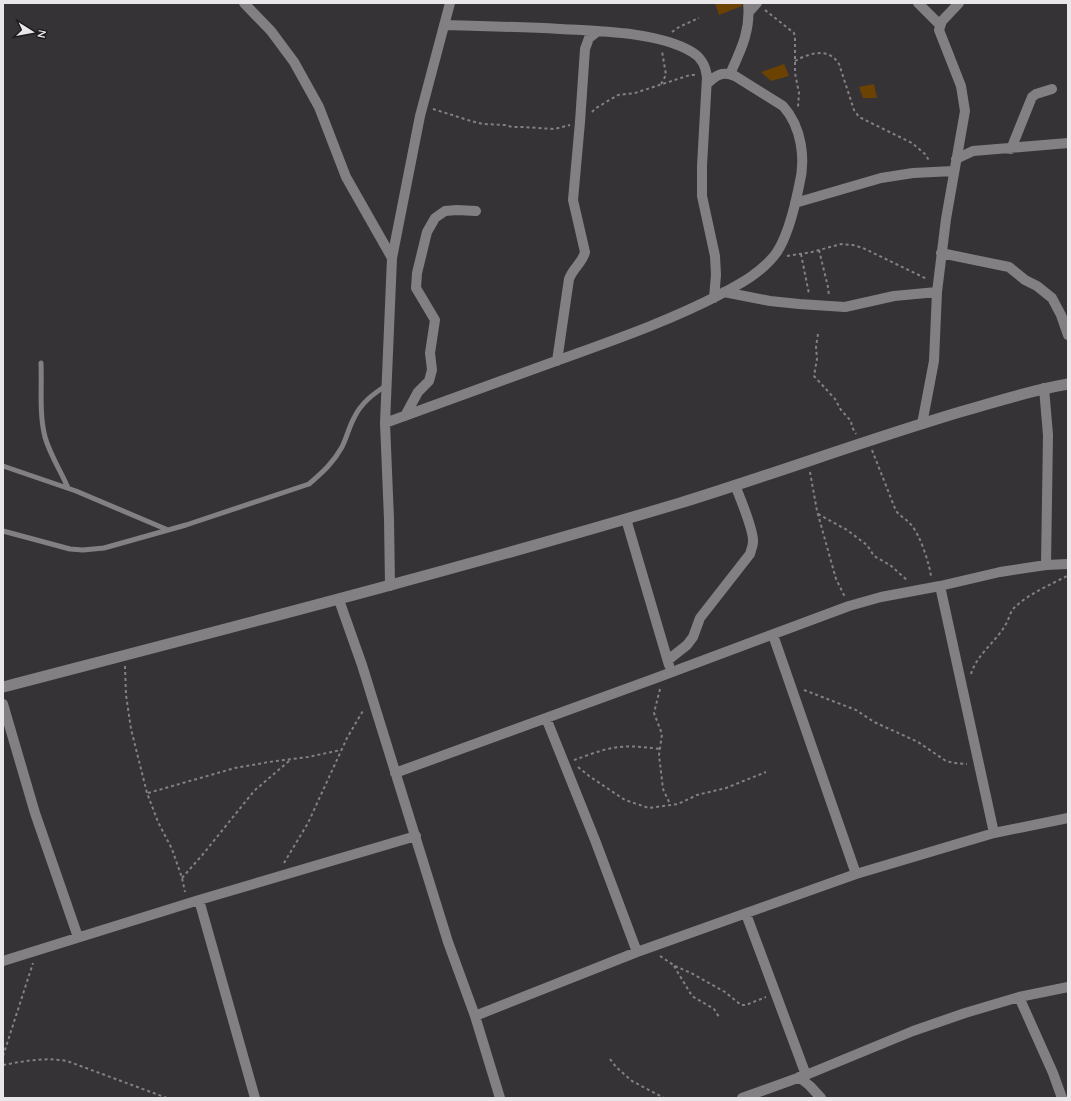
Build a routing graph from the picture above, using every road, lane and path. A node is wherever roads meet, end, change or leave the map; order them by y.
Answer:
1 (244, 3) edge
2 (450, 3) edge
3 (918, 3) edge
4 (959, 3) edge
5 (760, 5) edge
6 (748, 8) edge
7 (700, 18) dead end
8 (444, 25) junction
9 (940, 25) junction
10 (598, 31) junction
11 (665, 41) junction
12 (795, 61) junction
13 (730, 74) junction
14 (707, 80) junction
15 (660, 85) junction
16 (1052, 88) dead end
17 (423, 106) junction
18 (798, 109) dead end
19 (580, 122) junction
20 (1068, 143) edge
21 (1011, 149) junction
22 (956, 159) junction
23 (954, 171) junction
24 (936, 172) junction
25 (795, 203) junction
26 (476, 211) dead end
27 (819, 250) junction
28 (941, 253) junction
29 (801, 254) junction
30 (392, 258) junction
31 (771, 258) junction
32 (937, 288) junction
33 (724, 292) junction
34 (714, 298) junction
35 (810, 305) junction
36 (830, 306) junction
37 (818, 334) dead end
38 (1068, 335) edge
39 (557, 361) junction
40 (41, 363) dead end
41 (1068, 384) edge
42 (387, 385) junction
43 (1044, 388) junction
44 (405, 416) junction
45 (385, 423) junction
46 (922, 424) junction
47 (865, 442) junction
48 (808, 461) junction
49 (3, 466) edge
50 (735, 485) junction
51 (68, 488) junction
52 (818, 514) junction
53 (626, 519) junction
54 (168, 530) junction
55 (3, 531) edge
56 (1068, 564) edge
57 (1046, 565) junction
58 (1068, 575) edge
59 (390, 586) junction
60 (936, 587) junction
61 (920, 590) junction
62 (339, 600) junction
63 (849, 606) junction
64 (773, 635) junction
65 (125, 655) junction
66 (668, 660) junction
67 (667, 674) junction
68 (970, 676) dead end
69 (790, 684) junction
70 (3, 687) edge
71 (371, 696) junction
72 (3, 704) edge
73 (546, 718) junction
74 (660, 749) junction
75 (341, 750) junction
76 (290, 760) junction
77 (979, 763) junction
78 (766, 772) dead end
79 (394, 773) junction
80 (147, 793) junction
81 (670, 805) junction
82 (1068, 818) edge
83 (994, 833) junction
84 (416, 836) junction
85 (856, 874) junction
86 (276, 876) junction
87 (182, 878) junction
88 (199, 900) junction
89 (188, 903) junction
90 (746, 914) junction
91 (78, 937) junction
92 (650, 947) junction
93 (37, 950) junction
94 (637, 952) junction
95 (3, 961) edge
96 (674, 965) junction
97 (1068, 987) edge
98 (776, 993) junction
99 (1019, 997) junction
100 (475, 1016) junction
101 (719, 1017) dead end
102 (3, 1056) edge
103 (610, 1059) dead end
104 (3, 1065) edge
105 (802, 1076) junction
106 (167, 1098) edge
107 (255, 1098) edge
108 (500, 1098) edge
109 (664, 1098) edge
110 (742, 1098) edge
111 (821, 1098) edge
112 (1062, 1098) edge

1 - 30 street
2 - 8 street
3 - 9 street
4 - 9 street
5 - 6 street
5 - 12 path
6 - 13 street
7 - 11 path
8 - 10 street
8 - 17 street
9 - 22 street
10 - 11 street
10 - 19 street
11 - 14 street
11 - 15 path
12 - 18 path
12 - 24 path
13 - 14 street
13 - 25 street
14 - 15 path
14 - 34 street
15 - 19 path
16 - 21 street
17 - 19 path
17 - 30 street
19 - 39 street
20 - 21 street
21 - 22 street
22 - 23 street
23 - 24 street
23 - 28 street
24 - 25 street
25 - 31 street
26 - 44 street
27 - 29 path
27 - 32 path
27 - 36 path
28 - 32 street
28 - 38 street
29 - 31 path
29 - 35 path
30 - 42 street
31 - 33 street
32 - 36 street
32 - 46 street
33 - 34 street
33 - 35 street
34 - 39 street
35 - 36 street
37 - 47 path
39 - 44 street
40 - 51 lane
41 - 43 street
42 - 45 street
42 - 54 lane
43 - 46 street
43 - 57 street
44 - 45 street
45 - 59 street
46 - 47 street
47 - 48 street
47 - 60 path
48 - 50 street
48 - 52 path
49 - 51 lane
50 - 53 street
50 - 66 street
51 - 54 lane
52 - 61 path
52 - 63 path
53 - 59 street
53 - 66 street
54 - 55 lane
56 - 57 street
57 - 60 street
58 - 68 path
59 - 62 street
60 - 61 street
60 - 77 street
61 - 63 street
62 - 65 street
62 - 71 street
63 - 64 street
64 - 67 street
64 - 69 street
65 - 70 street
65 - 80 path
66 - 67 street
67 - 73 street
67 - 74 path
69 - 77 path
69 - 85 street
71 - 75 path
71 - 79 street
72 - 91 street
73 - 79 street
73 - 94 street
74 - 81 path
74 - 81 path
75 - 76 path
75 - 86 path
76 - 80 path
76 - 87 path
77 - 83 street
78 - 81 path
79 - 84 street
80 - 87 path
82 - 83 street
83 - 85 street
84 - 86 street
84 - 100 street
85 - 90 street
86 - 88 street
87 - 89 path
88 - 89 street
88 - 107 street
89 - 91 street
90 - 92 street
90 - 98 street
91 - 93 street
92 - 94 street
92 - 96 path
93 - 95 street
93 - 102 path
94 - 100 street
96 - 98 path
96 - 101 path
97 - 99 street
98 - 105 street
99 - 105 street
99 - 112 street
100 - 108 street
103 - 109 path
104 - 106 path
105 - 110 street
105 - 111 street

